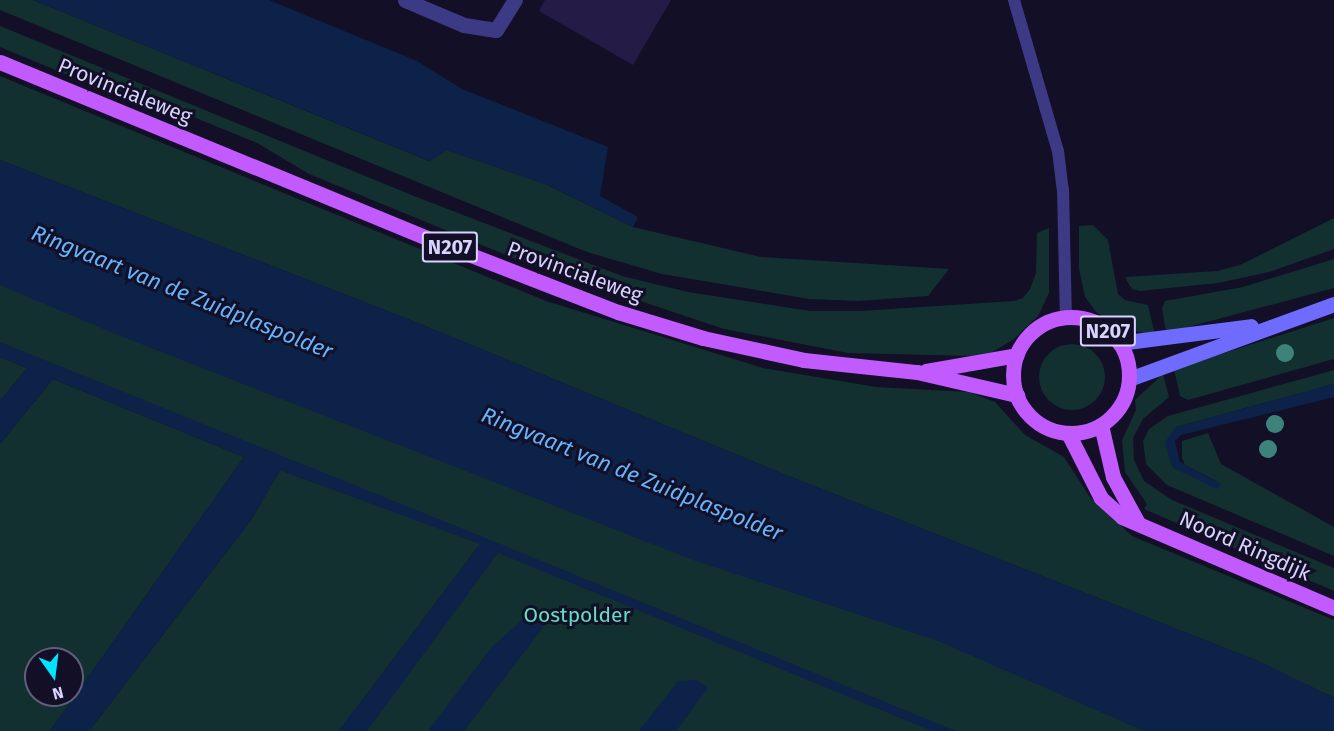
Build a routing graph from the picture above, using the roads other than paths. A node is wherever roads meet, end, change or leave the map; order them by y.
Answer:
1 (405, 0) edge
2 (515, 0) edge
3 (1014, 0) edge
4 (0, 62) edge
5 (1334, 304) edge
6 (1066, 318) junction
7 (1278, 322) junction
8 (1119, 343) junction
9 (1017, 356) junction
10 (918, 372) junction
11 (1129, 379) junction
12 (1017, 395) junction
13 (1101, 425) junction
14 (1068, 433) junction
15 (1138, 523) junction
16 (1334, 608) edge

1 - 2 street
3 - 6 lane
4 - 10 main road, Provincialeweg / N207
5 - 7 main road
6 - 8 main road, N207
6 - 9 main road, N207
7 - 8 main road
7 - 11 main road
8 - 11 main road, N207
9 - 10 main road, Provincialeweg / N207
9 - 12 main road
10 - 12 main road, Provincialeweg / N207
11 - 13 main road, N207
12 - 14 main road
13 - 14 main road
13 - 15 main road
14 - 15 main road, Noord Ringdijk
15 - 16 main road, Noord Ringdijk

